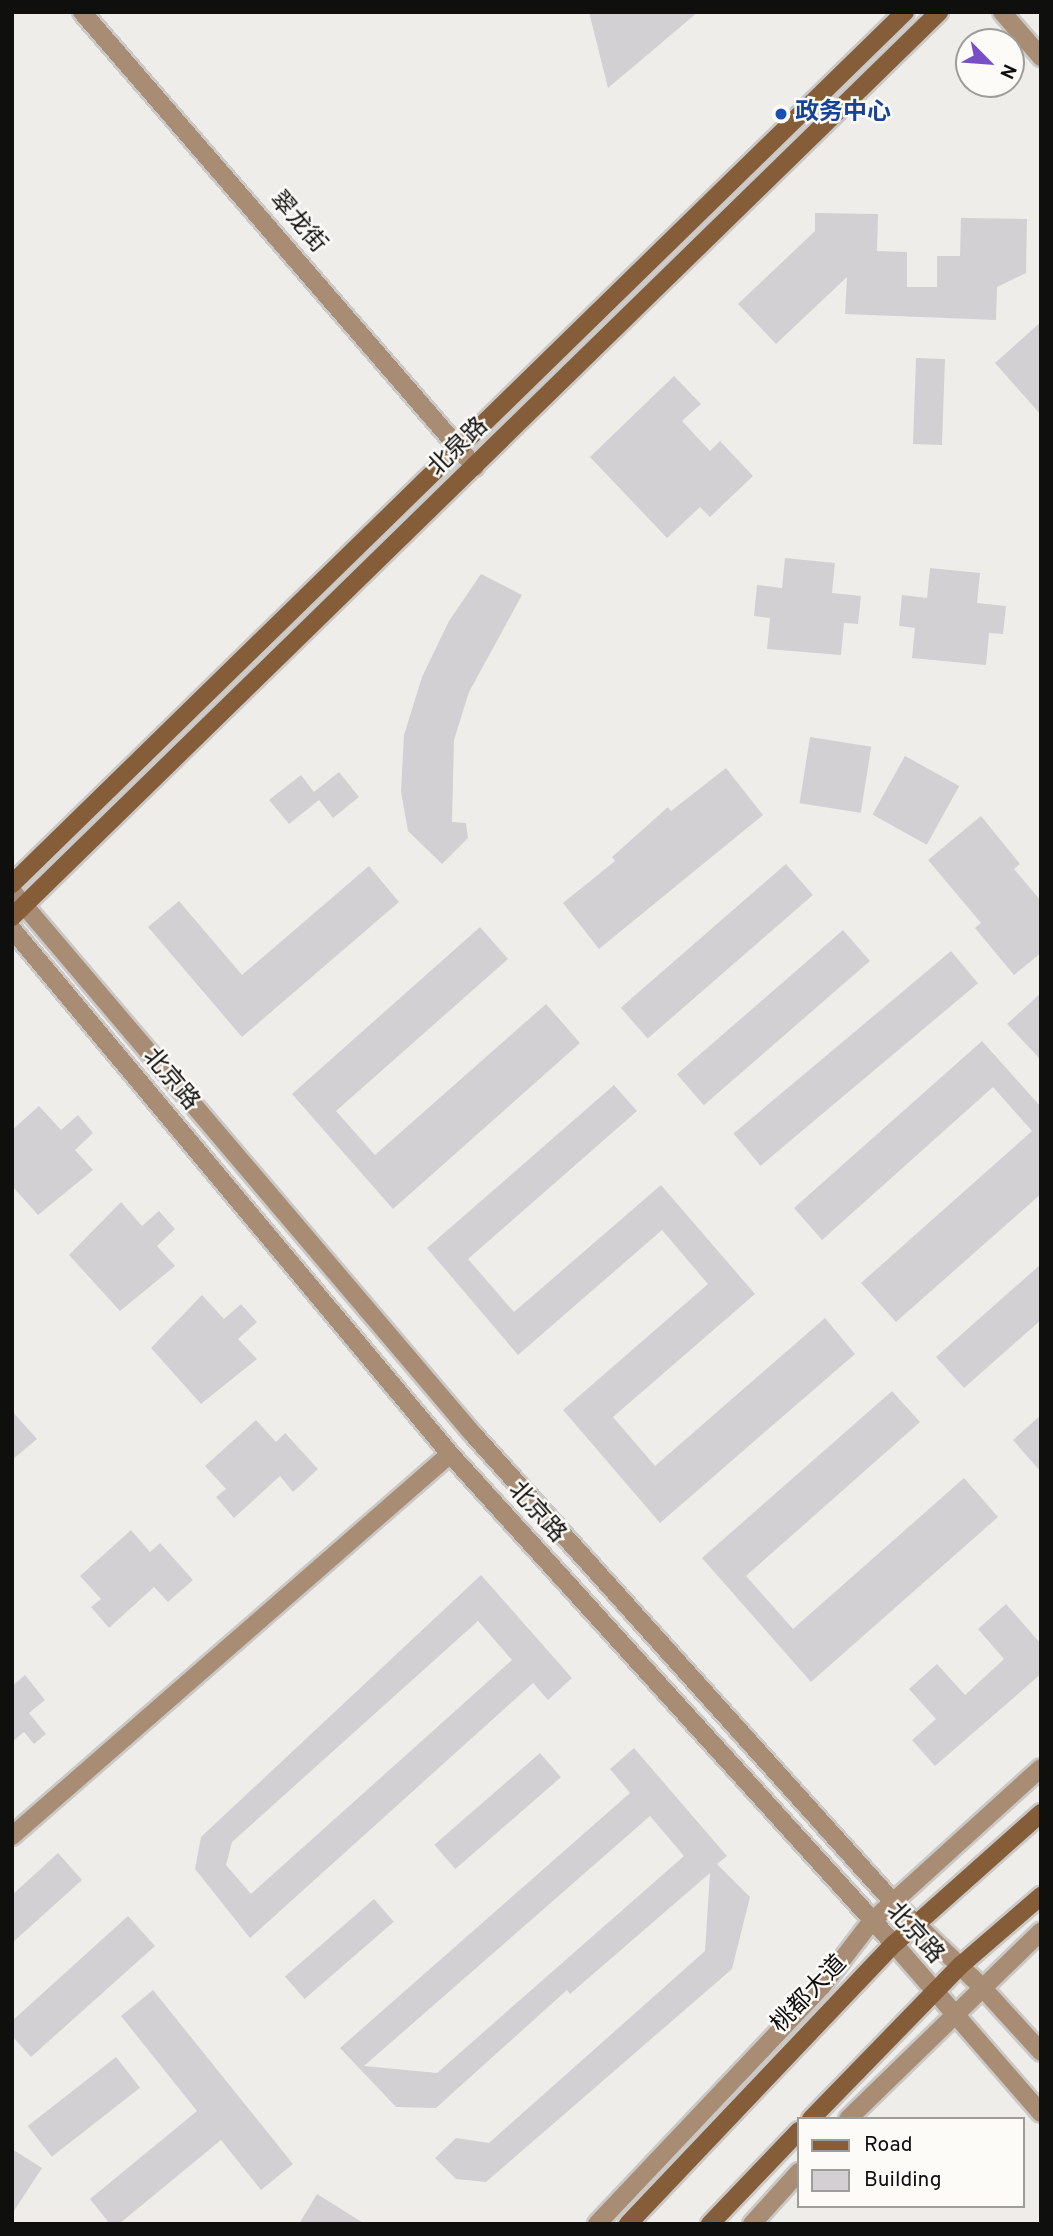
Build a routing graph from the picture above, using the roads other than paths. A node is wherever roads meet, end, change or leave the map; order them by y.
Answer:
1 (82, 12) edge
2 (905, 12) edge
3 (939, 12) edge
4 (1002, 12) edge
5 (1041, 57) edge
6 (461, 450) junction
7 (475, 467) junction
8 (12, 884) edge
9 (12, 891) edge
10 (18, 911) edge
11 (12, 929) edge
12 (450, 1454) junction
13 (1041, 1768) edge
14 (1041, 1813) edge
15 (12, 1836) edge
16 (1041, 1896) edge
17 (893, 1902) junction
18 (871, 1922) junction
19 (918, 1922) junction
20 (1041, 1931) edge
21 (894, 1944) junction
22 (961, 1965) junction
23 (981, 1986) junction
24 (933, 1992) junction
25 (952, 2014) junction
26 (1041, 2052) edge
27 (1041, 2113) edge
28 (813, 2117) edge
29 (850, 2117) edge
30 (797, 2133) edge
31 (797, 2174) edge
32 (597, 2224) edge
33 (628, 2224) edge
34 (710, 2224) edge
35 (752, 2224) edge

1 - 6 street, 翠龙街
2 - 6 main road, 北泉路
3 - 7 main road, 北泉路
4 - 5 street
6 - 7 street, 翠龙街
6 - 8 main road, 北泉路
7 - 10 main road, 北泉路
9 - 10 street, 北京路
10 - 17 street, 北京路
11 - 12 street, 北京路
12 - 15 street
12 - 18 street, 北京路
13 - 17 street
14 - 19 main road, 桃都大道
16 - 22 main road
17 - 18 street
17 - 19 street, 北京路
18 - 21 street, 北京路
18 - 32 street
19 - 21 main road, 桃都大道
19 - 22 street, 北京路
20 - 23 street
21 - 24 street, 北京路
21 - 33 main road, 桃都大道
22 - 23 street, 北京路
22 - 24 main road
23 - 25 street
23 - 26 street, 北京路
24 - 25 street, 北京路
24 - 28 main road
25 - 27 street, 北京路
25 - 29 street
30 - 34 main road
31 - 35 street

